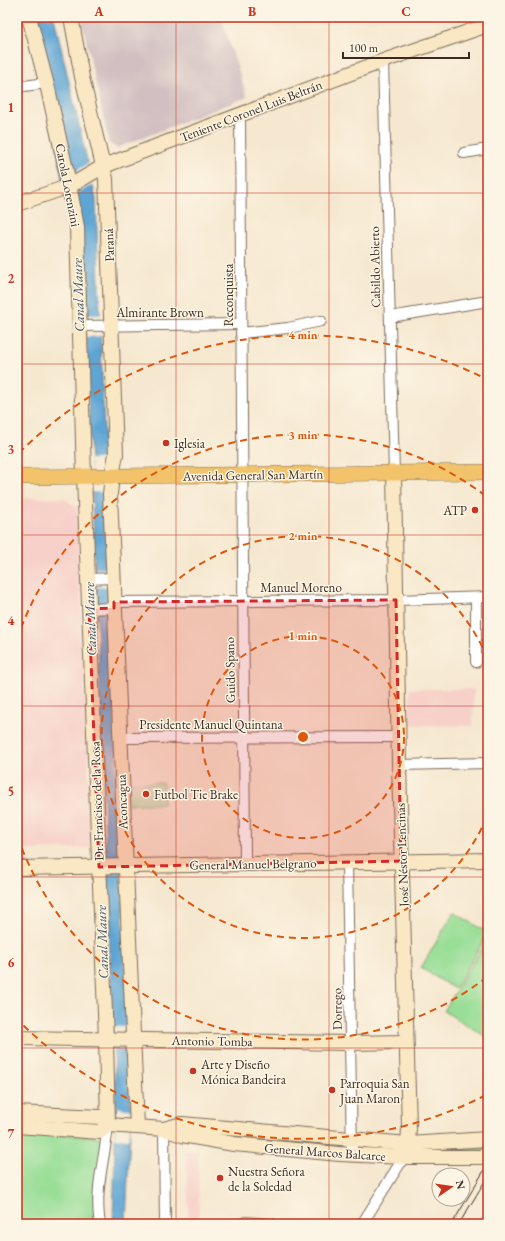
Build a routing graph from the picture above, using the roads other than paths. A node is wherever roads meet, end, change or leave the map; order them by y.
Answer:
1 (29, 17) edge
2 (71, 17) edge
3 (488, 25) edge
4 (383, 61) junction
5 (46, 83) junction
6 (17, 87) edge
7 (240, 115) junction
8 (488, 149) edge
9 (464, 153) dead end
10 (104, 166) junction
11 (72, 184) junction
12 (17, 204) edge
13 (488, 301) edge
14 (390, 317) junction
15 (321, 321) dead end
16 (106, 325) junction
17 (82, 326) junction
18 (241, 329) junction
19 (488, 472) edge
20 (394, 473) junction
21 (242, 475) junction
22 (17, 477) edge
23 (98, 477) junction
24 (111, 578) junction
25 (92, 579) junction
26 (476, 598) junction
27 (488, 598) edge
28 (243, 600) junction
29 (396, 600) junction
30 (113, 606) junction
31 (93, 609) junction
32 (476, 662) dead end
33 (398, 736) junction
34 (244, 737) junction
35 (119, 738) junction
36 (488, 763) edge
37 (399, 765) junction
38 (488, 860) edge
39 (401, 861) junction
40 (347, 862) junction
41 (246, 865) junction
42 (113, 867) junction
43 (17, 868) edge
44 (17, 1038) edge
45 (109, 1039) junction
46 (130, 1039) junction
47 (406, 1042) junction
48 (350, 1043) junction
49 (17, 1113) edge
50 (17, 1126) edge
51 (112, 1126) junction
52 (134, 1127) junction
53 (164, 1129) junction
54 (352, 1139) junction
55 (488, 1139) edge
56 (406, 1151) junction
57 (352, 1155) junction
58 (488, 1157) edge
59 (246, 1222) dead end
60 (100, 1224) edge
61 (165, 1224) edge
62 (272, 1224) edge
63 (362, 1224) edge

1 - 5 street, Carola Lorenzini
2 - 10 street, Paraná
3 - 4 street, Teniente Coronel Luis Beltrán
4 - 7 street, Teniente Coronel Luis Beltrán
4 - 14 street, Cabildo Abierto
5 - 6 street
5 - 11 street, Carola Lorenzini
7 - 10 street, Teniente Coronel Luis Beltrán
7 - 18 street, Reconquista
8 - 9 street
10 - 11 street, Teniente Coronel Luis Beltrán
10 - 16 street, Paraná
11 - 12 street, Teniente Coronel Luis Beltrán
11 - 17 street, Carola Lorenzini
13 - 14 street
14 - 20 street, Cabildo Abierto
15 - 18 street, Almirante Brown
16 - 17 street, Almirante Brown
16 - 18 street, Almirante Brown
16 - 23 street, Paraná
17 - 23 street, Carola Lorenzini
18 - 21 street, Reconquista
19 - 20 main road, Avenida General San Martín
20 - 21 main road, Avenida General San Martín
20 - 29 street, José Néstor Lencinas
21 - 23 main road, Avenida General San Martín
21 - 28 street, Guido Spano
22 - 23 main road, Avenida General San Martín
23 - 24 street, Aconcagua
23 - 25 street, Dr. Francisco de la Rosa
24 - 25 street
24 - 30 street, Aconcagua
25 - 31 street, Dr. Francisco de la Rosa
26 - 27 street, Manuel Moreno
26 - 29 street, Manuel Moreno
26 - 32 street
28 - 29 street, Manuel Moreno
28 - 30 street, Manuel Moreno
28 - 34 street, Guido Spano
29 - 33 street, José Néstor Lencinas
30 - 31 street, Manuel Moreno
30 - 35 street, Aconcagua
31 - 42 street, Dr. Francisco de la Rosa
33 - 34 street, Presidente Manuel Quintana
33 - 37 street, José Néstor Lencinas
34 - 35 street, Presidente Manuel Quintana
34 - 41 street, Guido Spano
35 - 42 street, Aconcagua
36 - 37 street
37 - 39 street, José Néstor Lencinas
38 - 39 street, General Manuel Belgrano
39 - 40 street, General Manuel Belgrano
39 - 47 street, José Néstor Lencinas
40 - 41 street, General Manuel Belgrano
40 - 48 street, Dorrego
41 - 42 street, General Manuel Belgrano
42 - 43 street, General Manuel Belgrano
42 - 45 street, Dr. Francisco de la Rosa
42 - 46 street, Aconcagua
44 - 45 street, Antonio Tomba
45 - 46 street, Antonio Tomba
45 - 51 street, Dr. Francisco de la Rosa
46 - 48 street, Antonio Tomba
46 - 52 street, Aconcagua
47 - 48 street, Antonio Tomba
47 - 56 street, José Néstor Lencinas
48 - 54 street, Dorrego
49 - 51 street, General Marcos Balcarce
50 - 51 street, General Marcos Balcarce
51 - 52 street, General Marcos Balcarce
51 - 60 street
52 - 53 street, General Marcos Balcarce
53 - 54 street, General Marcos Balcarce
53 - 57 street, General Marcos Balcarce
53 - 61 street
54 - 56 street, General Marcos Balcarce
54 - 57 street, Dorrego
55 - 56 street, General Marcos Balcarce
56 - 57 street, General Marcos Balcarce
56 - 58 street, General Marcos Balcarce
56 - 63 street
59 - 62 street

